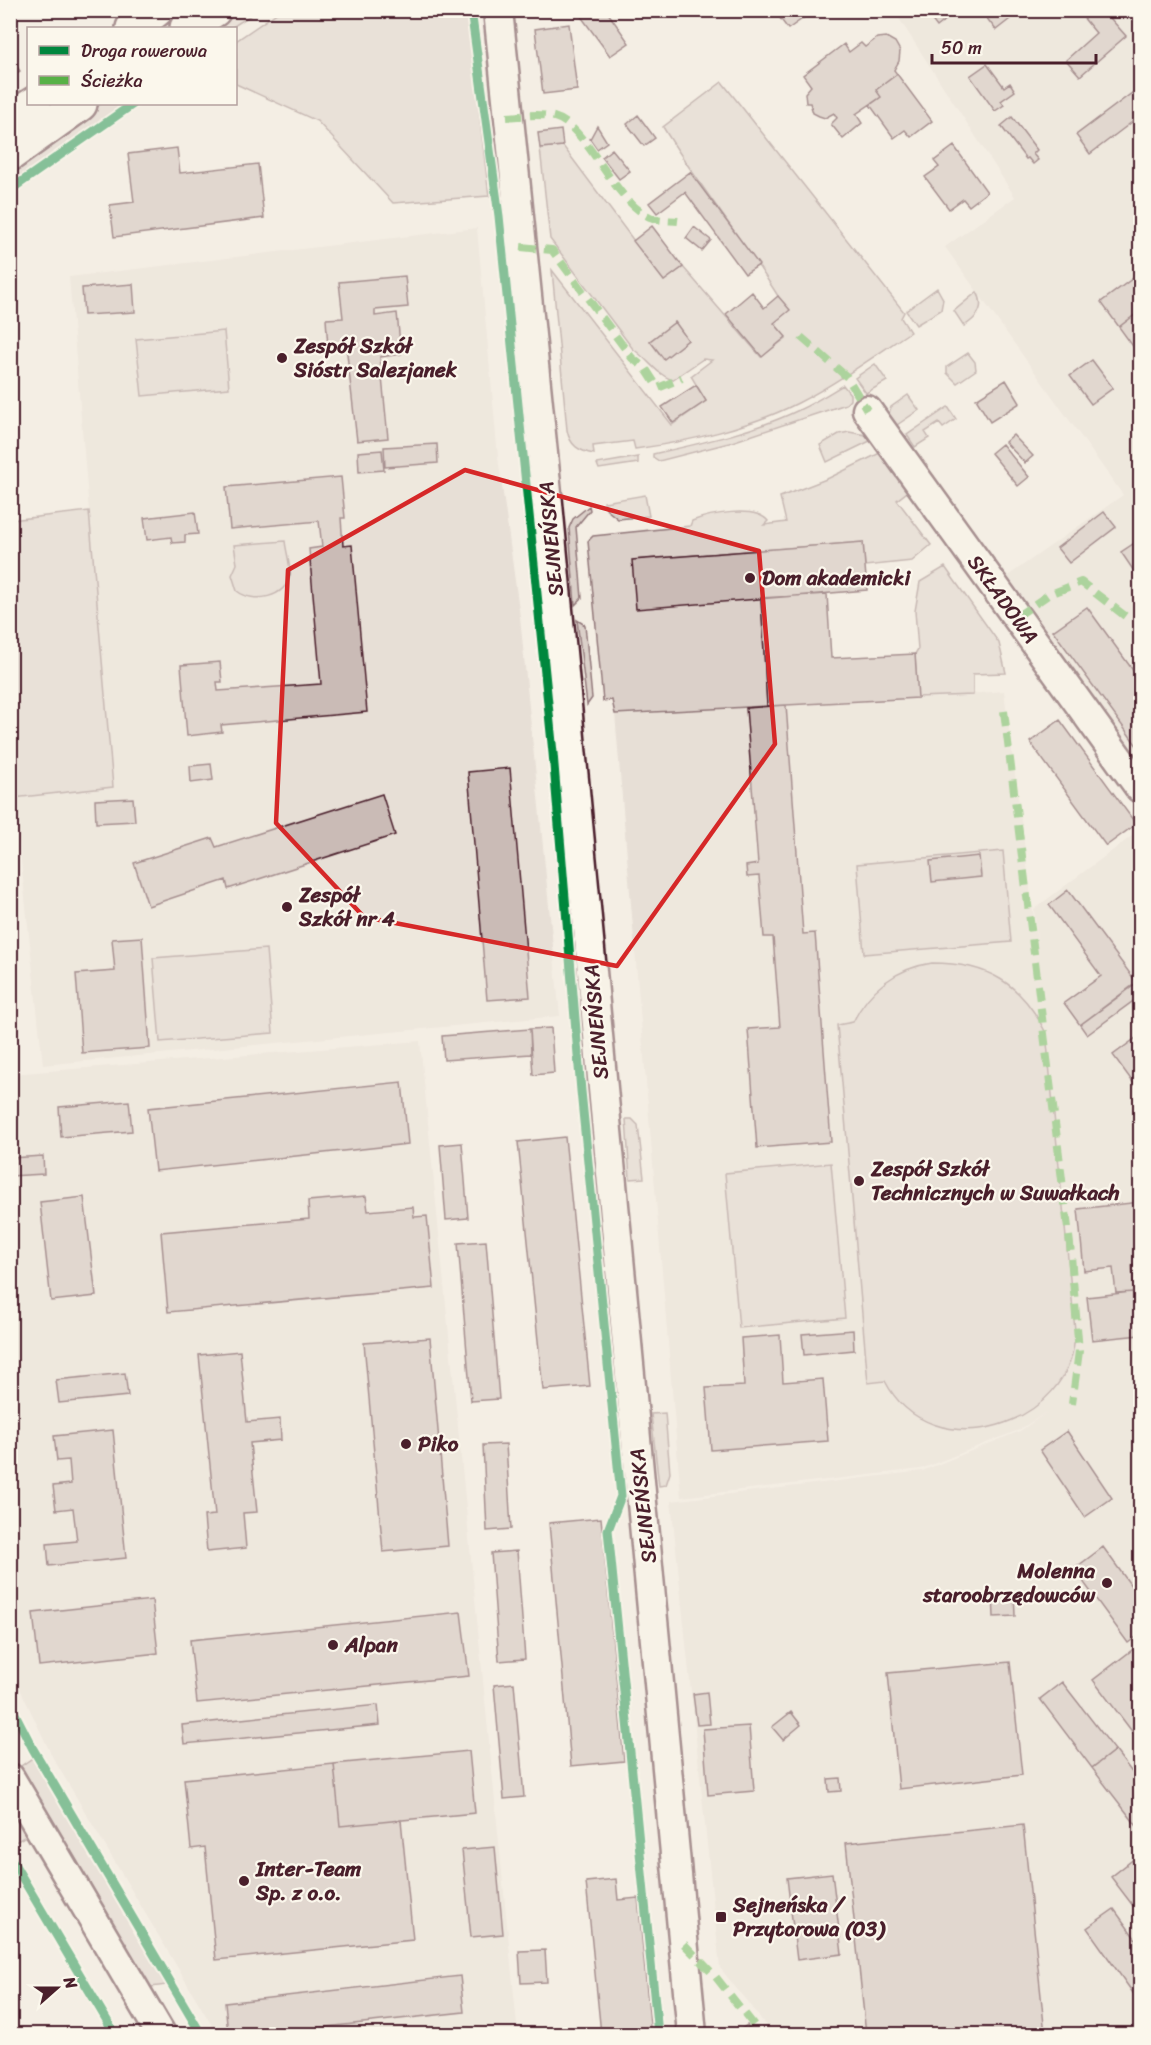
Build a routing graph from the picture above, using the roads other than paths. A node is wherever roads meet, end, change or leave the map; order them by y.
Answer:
1 (156, 10) edge
2 (214, 10) edge
3 (498, 10) edge
4 (134, 27) edge
5 (188, 27) edge
6 (32, 105) edge
7 (79, 105) edge
8 (10, 120) edge
9 (10, 154) edge
10 (867, 410) dead end
11 (1140, 788) edge
12 (10, 1778) edge
13 (161, 2034) edge
14 (692, 2034) edge

1 - 4 main road
2 - 5 main road
3 - 14 street, SEJNEŃSKA
6 - 8 main road
7 - 9 main road
10 - 11 street, SKŁADOWA
12 - 13 street

